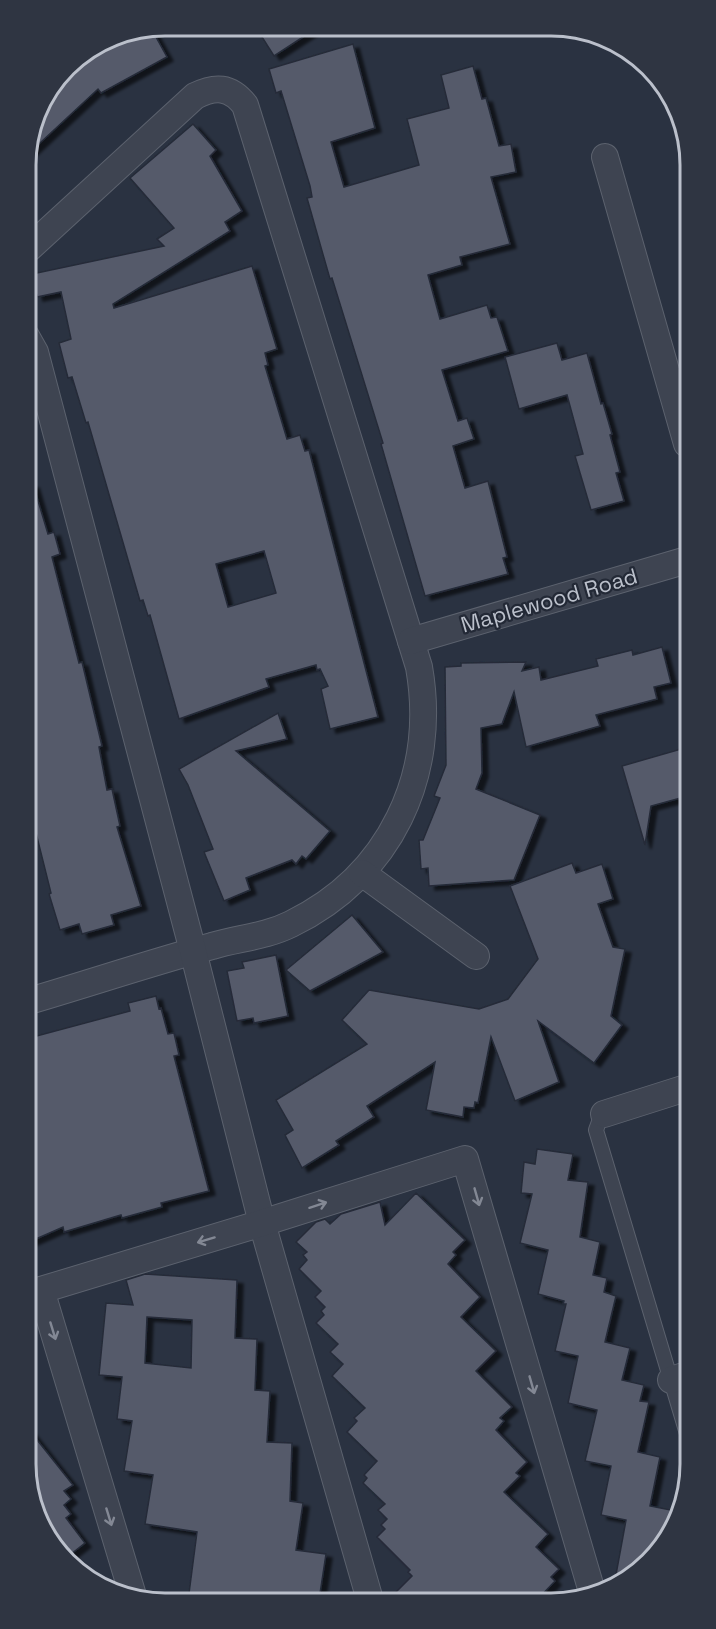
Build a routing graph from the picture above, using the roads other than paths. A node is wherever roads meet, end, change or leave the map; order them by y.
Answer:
1 (605, 157) dead end
2 (36, 242) edge
3 (36, 356) edge
4 (680, 420) edge
5 (680, 562) edge
6 (411, 641) junction
7 (362, 873) junction
8 (193, 951) junction
9 (476, 956) dead end
10 (36, 999) edge
11 (680, 1091) edge
12 (604, 1114) joint
13 (262, 1223) junction
14 (680, 1377) edge
15 (591, 1587) edge
16 (131, 1588) edge
17 (367, 1593) edge

1 - 4 street
2 - 6 street
3 - 8 street
5 - 6 street, Maplewood Road
6 - 7 street
7 - 8 street
7 - 9 street
8 - 10 street
8 - 13 street
11 - 12 street
12 - 14 lane
13 -> 15 street
13 -> 16 street
13 - 17 street

